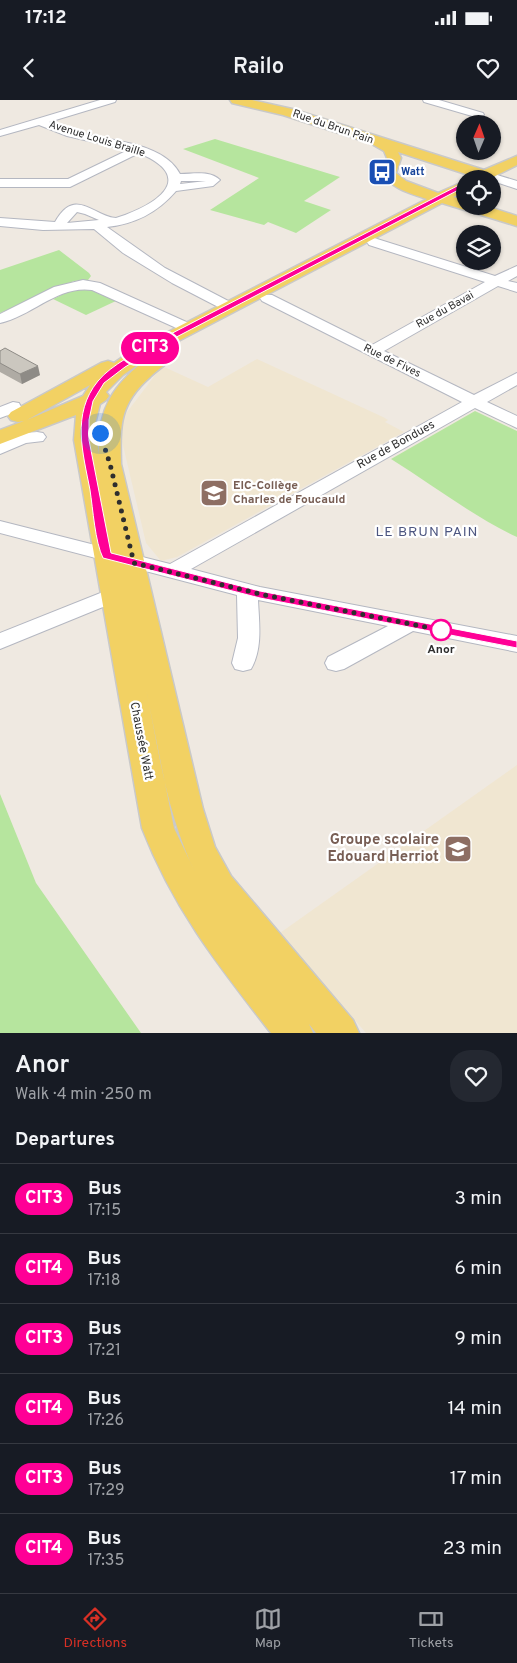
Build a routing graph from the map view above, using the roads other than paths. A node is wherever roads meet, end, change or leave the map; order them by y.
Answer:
1 (236, 100) edge
2 (428, 100) edge
3 (102, 101) edge
4 (479, 115) dead end
5 (39, 122) junction
6 (0, 133) edge
7 (375, 140) junction
8 (137, 150) junction
9 (414, 153) junction
10 (394, 158) junction
11 (517, 160) edge
12 (517, 169) edge
13 (464, 170) edge
14 (501, 170) edge
15 (501, 174) edge
16 (501, 181) edge
17 (0, 183) edge
18 (517, 185) edge
19 (456, 200) edge
20 (501, 214) edge
21 (517, 221) edge
22 (0, 222) edge
23 (113, 222) junction
24 (96, 225) junction
25 (59, 226) junction
26 (374, 242) junction
27 (517, 270) edge
28 (496, 281) junction
29 (517, 288) edge
30 (267, 298) junction
31 (229, 307) junction
32 (0, 319) edge
33 (194, 330) junction
34 (160, 342) junction
35 (372, 351) junction
36 (517, 378) edge
37 (474, 401) junction
38 (85, 406) junction
39 (35, 408) junction
40 (517, 423) edge
41 (0, 426) edge
42 (37, 437) dead end
43 (0, 439) edge
44 (85, 440) junction
45 (0, 449) edge
46 (110, 464) junction
47 (0, 527) edge
48 (120, 559) junction
49 (171, 572) junction
50 (247, 591) junction
51 (114, 595) junction
52 (409, 624) junction
53 (0, 641) edge
54 (517, 644) edge
55 (243, 663) dead end
56 (336, 663) dead end
57 (294, 1033) edge
58 (340, 1033) edge

1 - 7 main road, Rue du Brun Pain
2 - 4 street
3 - 5 street
5 - 6 street
5 - 8 street, Avenue Louis Braille
7 - 9 main road
7 - 10 main road, Rue du Brun Pain
8 - 17 street
8 - 23 street, Avenue Louis Braille
9 - 10 main road
9 - 13 main road
10 - 19 main road
11 - 14 main road
12 - 15 main road
16 - 18 street
19 - 26 main road, Chaussée Watt
19 - 31 main road, Chaussée Watt
20 - 21 main road
22 - 25 street, Avenue Louis Braille
23 - 24 street, Avenue Louis Braille
23 - 25 street
24 - 25 street, Avenue Louis Braille
24 - 31 street
26 - 28 street
26 - 30 main road, Chaussée Watt
27 - 28 street, Rue du Bavai
28 - 29 street
28 - 35 street, Rue du Bavai
30 - 33 main road, Chaussée Watt
30 - 35 street, Rue de Fives
31 - 33 main road, Chaussée Watt
32 - 33 street
33 - 34 main road, Chaussée Watt
33 - 38 main road, Chaussée Watt
33 - 46 main road, Chaussée Watt
34 - 38 main road, Chaussée Watt
34 - 39 main road
35 - 37 street, Rue de Fives
36 - 37 street, Rue de Bondues
37 - 40 street, Rue de Fives
37 - 49 street, Rue de Bondues
38 - 39 main road
38 - 43 main road
38 - 44 main road, Chaussée Watt
38 - 46 main road, Chaussée Watt
39 - 41 main road
42 - 45 street
43 - 44 main road
44 - 48 main road, Chaussée Watt
46 - 48 main road, Chaussée Watt
47 - 48 street
48 - 49 street
48 - 51 main road, Chaussée Watt
48 - 58 main road, Chaussée Watt
49 - 50 street
50 - 52 street
50 - 55 street
51 - 53 street
51 - 57 main road, Chaussée Watt
52 - 54 street
52 - 56 street

